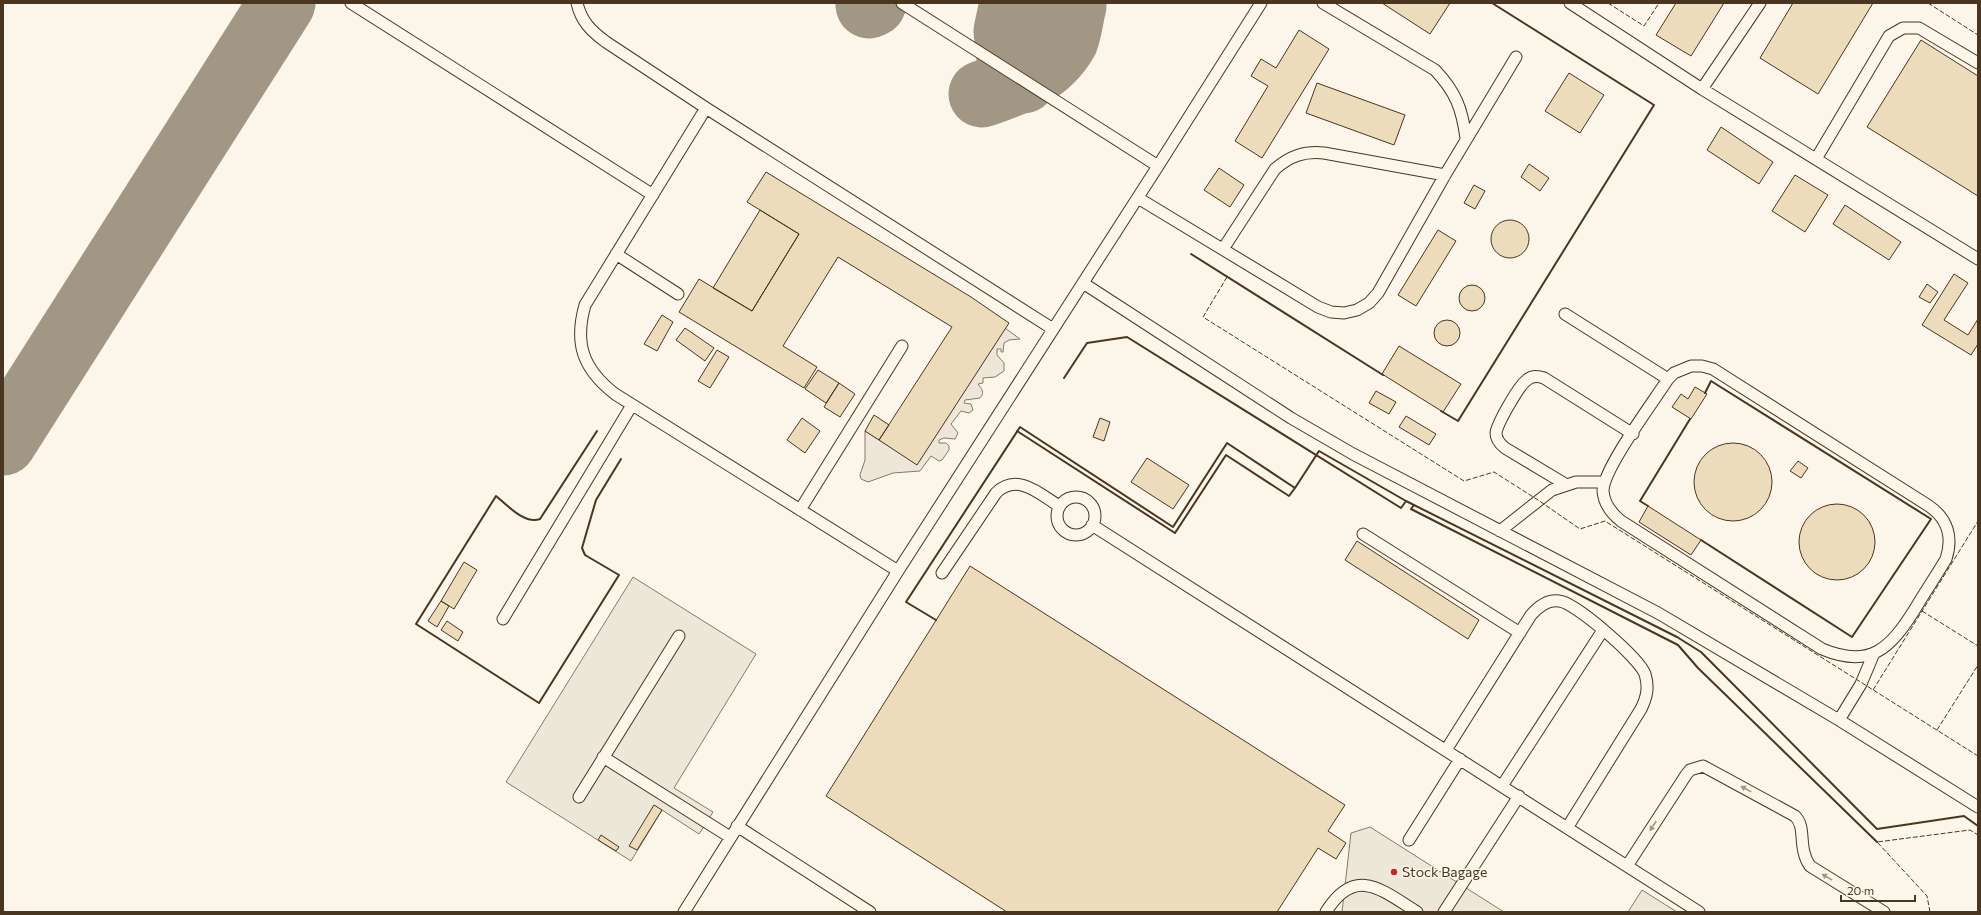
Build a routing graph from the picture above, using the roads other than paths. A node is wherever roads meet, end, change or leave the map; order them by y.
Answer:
1 (351, 3) edge
2 (577, 3) edge
3 (902, 3) edge
4 (1261, 3) edge
5 (1323, 3) edge
6 (1570, 3) edge
7 (1760, 3) edge
8 (1516, 57) dead end
9 (1978, 63) edge
10 (1702, 89) junction
11 (706, 108) junction
12 (1466, 138) junction
13 (1816, 158) junction
14 (1158, 166) junction
15 (1445, 175) junction
16 (653, 195) junction
17 (1138, 198) junction
18 (1223, 249) junction
19 (616, 254) junction
20 (1978, 259) edge
21 (1082, 283) junction
22 (678, 294) dead end
23 (1565, 314) dead end
24 (1053, 328) junction
25 (902, 346) dead end
26 (1668, 379) junction
27 (632, 406) junction
28 (1633, 434) junction
29 (1604, 482) junction
30 (1565, 484) junction
31 (1059, 506) junction
32 (800, 510) junction
33 (1092, 525) junction
34 (1500, 531) junction
35 (1363, 534) dead end
36 (898, 571) junction
37 (942, 572) dead end
38 (503, 619) dead end
39 (1603, 630) junction
40 (1520, 633) junction
41 (679, 636) dead end
42 (1874, 653) junction
43 (1839, 720) junction
44 (1446, 750) junction
45 (603, 758) junction
46 (1460, 759) junction
47 (1502, 786) junction
48 (1519, 796) junction
49 (579, 797) dead end
50 (1978, 807) edge
51 (737, 826) junction
52 (1567, 828) junction
53 (730, 837) junction
54 (1409, 840) dead end
55 (1627, 866) junction
56 (684, 912) edge
57 (870, 912) edge
58 (1326, 912) edge
59 (1417, 912) edge
60 (1444, 912) edge
61 (1699, 912) edge
62 (1884, 912) edge

1 - 16 lane
2 - 11 lane
3 - 14 lane
4 - 14 lane
5 - 12 lane
6 - 10 lane
7 - 10 lane
8 - 12 lane
9 - 13 lane
10 - 13 lane
11 - 16 lane
11 - 24 lane
12 - 15 lane
13 - 20 lane
14 - 17 lane
15 - 18 lane
15 - 18 lane
16 - 19 lane
17 - 18 lane
17 - 21 lane
19 - 22 lane
19 - 27 lane
21 - 24 lane
21 - 34 lane
23 - 26 lane
24 - 36 lane
25 - 32 lane
26 - 28 lane
26 - 42 lane
27 - 32 lane
27 - 38 lane
28 - 29 lane
28 - 30 lane
29 - 30 lane
29 - 42 lane
30 - 34 lane
31 - 33 lane
31 - 33 lane
31 - 37 lane
32 - 36 lane
33 - 44 lane
34 - 43 lane
35 - 40 lane
36 - 51 lane
39 - 40 lane
39 - 47 lane
39 - 52 lane
40 - 44 lane
41 - 45 lane
42 - 43 lane
43 - 50 lane
44 - 46 lane
45 - 49 lane
45 - 53 lane
46 - 47 lane
46 - 54 lane
47 - 48 lane
48 - 52 lane
48 - 60 lane
51 - 53 lane
51 - 57 lane
52 - 55 lane
53 - 56 lane
55 - 61 lane
62 -> 55 lane
58 - 59 lane

